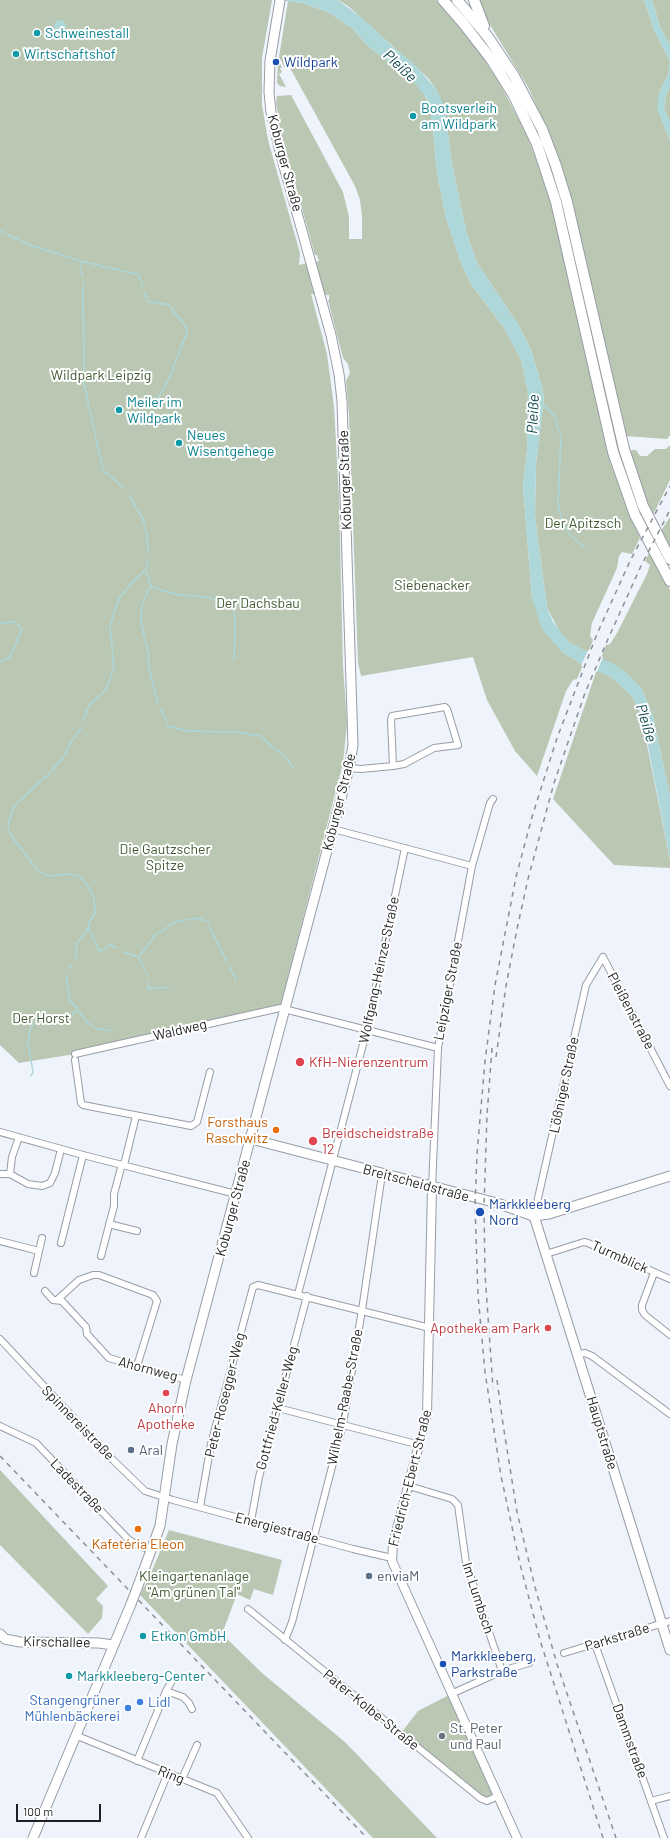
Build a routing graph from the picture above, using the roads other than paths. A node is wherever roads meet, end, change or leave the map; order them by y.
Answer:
1 (280, 0) edge
2 (443, 0) edge
3 (458, 0) edge
4 (474, 0) edge
5 (488, 37) junction
6 (670, 559) edge
7 (670, 581) edge
8 (393, 766) junction
9 (349, 768) junction
10 (493, 799) dead end
11 (333, 829) junction
12 (405, 848) junction
13 (472, 866) junction
14 (602, 957) joint
15 (285, 1008) junction
16 (367, 1029) junction
17 (438, 1048) junction
18 (210, 1072) dead end
19 (670, 1086) edge
20 (136, 1116) junction
21 (0, 1132) edge
22 (19, 1137) junction
23 (251, 1139) junction
24 (61, 1149) junction
25 (83, 1156) junction
26 (332, 1161) junction
27 (123, 1164) junction
28 (0, 1174) edge
29 (10, 1174) junction
30 (382, 1174) junction
31 (670, 1176) edge
32 (432, 1188) junction
33 (236, 1194) junction
34 (549, 1214) junction
35 (534, 1216) junction
36 (109, 1224) junction
37 (137, 1231) dead end
38 (540, 1236) junction
39 (42, 1238) dead end
40 (0, 1241) edge
41 (61, 1243) dead end
42 (39, 1251) junction
43 (546, 1254) junction
44 (102, 1256) dead end
45 (654, 1272) junction
46 (34, 1273) dead end
47 (670, 1279) edge
48 (45, 1291) dead end
49 (298, 1294) junction
50 (307, 1296) junction
51 (57, 1300) junction
52 (362, 1310) junction
53 (430, 1328) junction
54 (670, 1335) edge
55 (0, 1339) edge
56 (578, 1354) junction
57 (137, 1366) junction
58 (186, 1380) junction
59 (278, 1408) junction
60 (670, 1414) edge
61 (343, 1424) junction
62 (0, 1426) edge
63 (420, 1444) junction
64 (409, 1486) junction
65 (163, 1498) junction
66 (200, 1507) junction
67 (251, 1521) junction
68 (313, 1538) junction
69 (151, 1550) junction
70 (392, 1558) junction
71 (248, 1609) dead end
72 (666, 1622) edge
73 (2, 1638) edge
74 (285, 1640) junction
75 (595, 1644) junction
76 (113, 1645) junction
77 (670, 1650) edge
78 (564, 1653) dead end
79 (529, 1663) dead end
80 (502, 1672) junction
81 (173, 1679) dead end
82 (166, 1691) junction
83 (451, 1694) junction
84 (192, 1709) dead end
85 (76, 1735) junction
86 (196, 1744) dead end
87 (137, 1760) junction
88 (168, 1773) junction
89 (182, 1779) junction
90 (498, 1796) junction
91 (670, 1796) edge
92 (651, 1801) junction
93 (33, 1838) edge
94 (141, 1838) edge
95 (248, 1838) edge
96 (517, 1838) edge
97 (664, 1838) edge

1 - 9 main road, Koburger Straße
2 - 7 highway
3 - 5 highway
4 - 5 highway
5 - 6 highway
8 - 8 street
8 - 9 street
9 - 11 main road, Koburger Straße
10 - 13 street, Leipziger Straße
11 - 12 street
11 - 15 main road, Koburger Straße
12 - 13 street
12 - 16 street, Wolfgang-Heinze-Straße
13 - 17 street, Leipziger Straße
14 - 19 street, Pleißenstraße
14 - 35 street, Lößniger Straße
15 - 16 street
15 - 20 street, Waldweg
15 - 23 main road, Koburger Straße
16 - 17 street
16 - 26 street, Wolfgang-Heinze-Straße
17 - 32 street, Leipziger Straße
18 - 20 street
20 - 27 street
21 - 22 street
22 - 24 street
22 - 29 street
23 - 26 main road, Breitscheidstraße
23 - 33 main road, Koburger Straße
24 - 25 street
24 - 29 street
25 - 27 street
25 - 41 street
26 - 30 main road, Breitscheidstraße
26 - 49 street, Wolfgang-Heinze-Straße
27 - 33 street
27 - 36 street
28 - 29 street
30 - 32 main road, Breitscheidstraße
30 - 52 street, Wilhelm-Raabe-Straße
31 - 34 main road
32 - 35 main road, Breitscheidstraße
32 - 53 street, Friedrich-Ebert-Straße
33 - 58 main road, Koburger Straße
34 - 35 main road
34 - 38 main road
35 - 38 main road, Hauptstraße
36 - 37 street
36 - 44 street
38 - 43 main road, Hauptstraße
39 - 42 street
40 - 42 street
42 - 46 street
43 - 45 street, Turmblick
43 - 56 main road, Hauptstraße
45 - 47 street, Turmblick
45 - 54 street
48 - 51 street, Ahornweg
49 - 50 street
49 - 66 street, Peter-Rosegger-Weg
50 - 52 street
50 - 59 street, Gottfried-Keller-Weg
51 - 57 street, Ahornweg
51 - 57 street
52 - 53 street
52 - 61 street, Wilhelm-Raabe-Straße
53 - 63 street, Friedrich-Ebert-Straße
55 - 65 street, Spinnereistraße
56 - 60 street
56 - 72 main road, Hauptstraße
57 - 58 street, Ahornweg
58 - 65 main road, Koburger Straße
59 - 61 street
59 - 67 street, Gottfried-Keller-Weg
61 - 63 street
61 - 68 street, Wilhelm-Raabe-Straße
62 - 69 street, Ladestraße
63 - 64 street, Friedrich-Ebert-Straße
64 - 70 street, Friedrich-Ebert-Straße
64 - 80 street, Im Lumbsch
65 - 66 street, Energiestraße
65 - 69 main road, Koburger Straße
66 - 67 street, Energiestraße
67 - 68 street, Energiestraße
68 - 70 street, Energiestraße
68 - 74 street, Wilhelm-Raabe-Straße
69 - 76 main road, Koburger Straße, bridge
70 - 83 street, Friedrich-Ebert-Straße
71 - 74 street, Pater-Kolbe-Straße
72 - 75 street, Parkstraße
72 - 77 main road, Hauptstraße
73 - 76 main road, Kirschallee
74 - 90 street, Pater-Kolbe-Straße
75 - 78 street, Parkstraße
75 - 92 street, Dammstraße
76 - 85 main road, Koburger Straße
79 - 80 street
80 - 83 street
81 - 82 street
82 - 84 street
82 - 87 street
83 - 90 street, Friedrich-Ebert-Straße
85 - 87 street, Ring
85 - 93 main road, Koburger Straße
86 - 89 street
87 - 88 street, Ring
88 - 89 street, Ring
88 - 94 street
89 - 95 street, Ring
90 - 96 street, Friedrich-Ebert-Straße
91 - 92 street
92 - 97 street, Dammstraße

